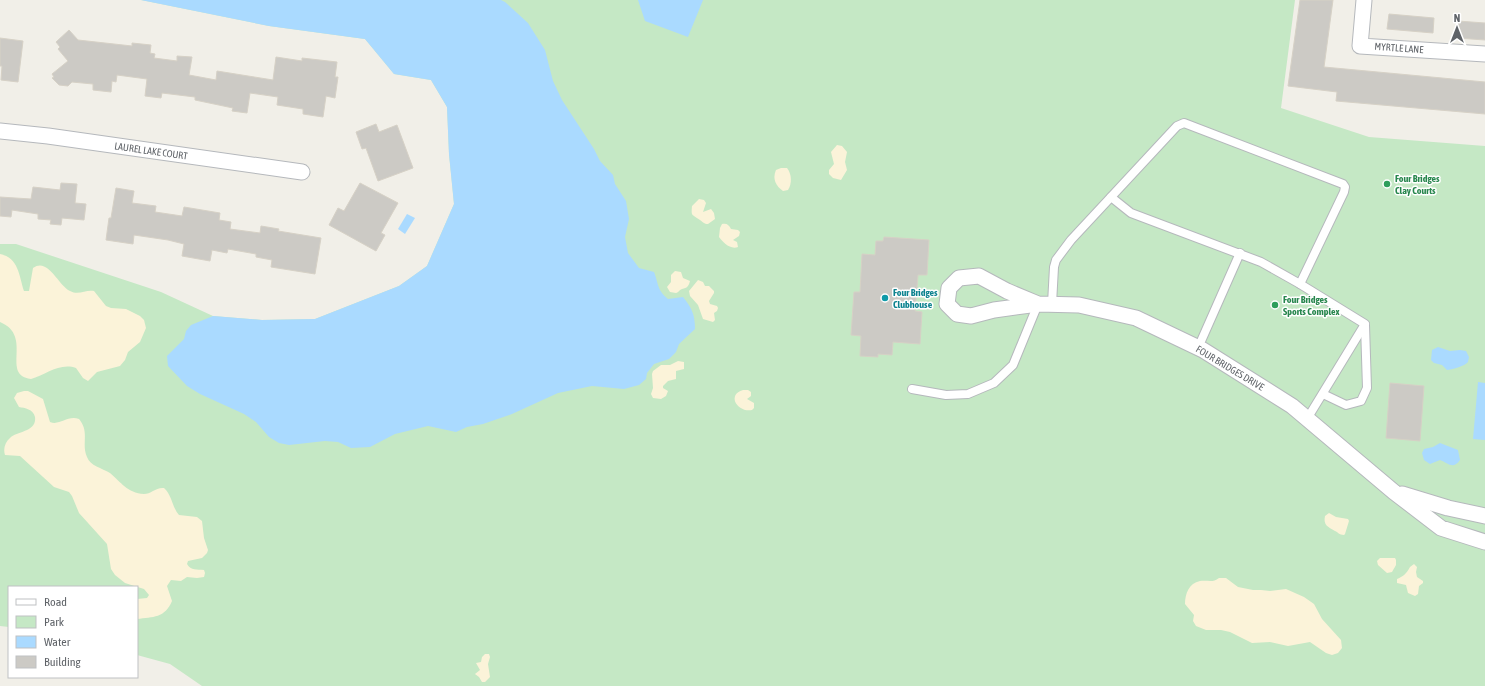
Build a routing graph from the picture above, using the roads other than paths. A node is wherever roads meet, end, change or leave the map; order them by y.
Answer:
1 (1364, 0) edge
2 (1485, 54) edge
3 (0, 131) edge
4 (302, 172) dead end
5 (1111, 197) junction
6 (1240, 254) junction
7 (1300, 284) junction
8 (1045, 304) junction
9 (1365, 324) junction
10 (1198, 348) junction
11 (912, 388) dead end
12 (1323, 394) junction
13 (1307, 419) junction
14 (1394, 492) junction
15 (1485, 516) edge
16 (1485, 542) edge

1 - 2 street, MYRTLE LANE
3 - 4 street, LAUREL LAKE COURT
5 - 6 lane
5 - 7 lane
5 - 8 lane
6 - 7 lane
6 - 10 lane
7 - 9 lane
8 - 8 street, FOUR BRIDGES DRIVE
8 - 10 street, FOUR BRIDGES DRIVE
8 - 11 lane
9 - 12 lane
9 - 12 lane
10 - 13 street, FOUR BRIDGES DRIVE
12 - 13 lane
13 - 14 street, FOUR BRIDGES DRIVE
14 - 15 street, FOUR BRIDGES DRIVE
14 - 16 street, FOUR BRIDGES DRIVE

